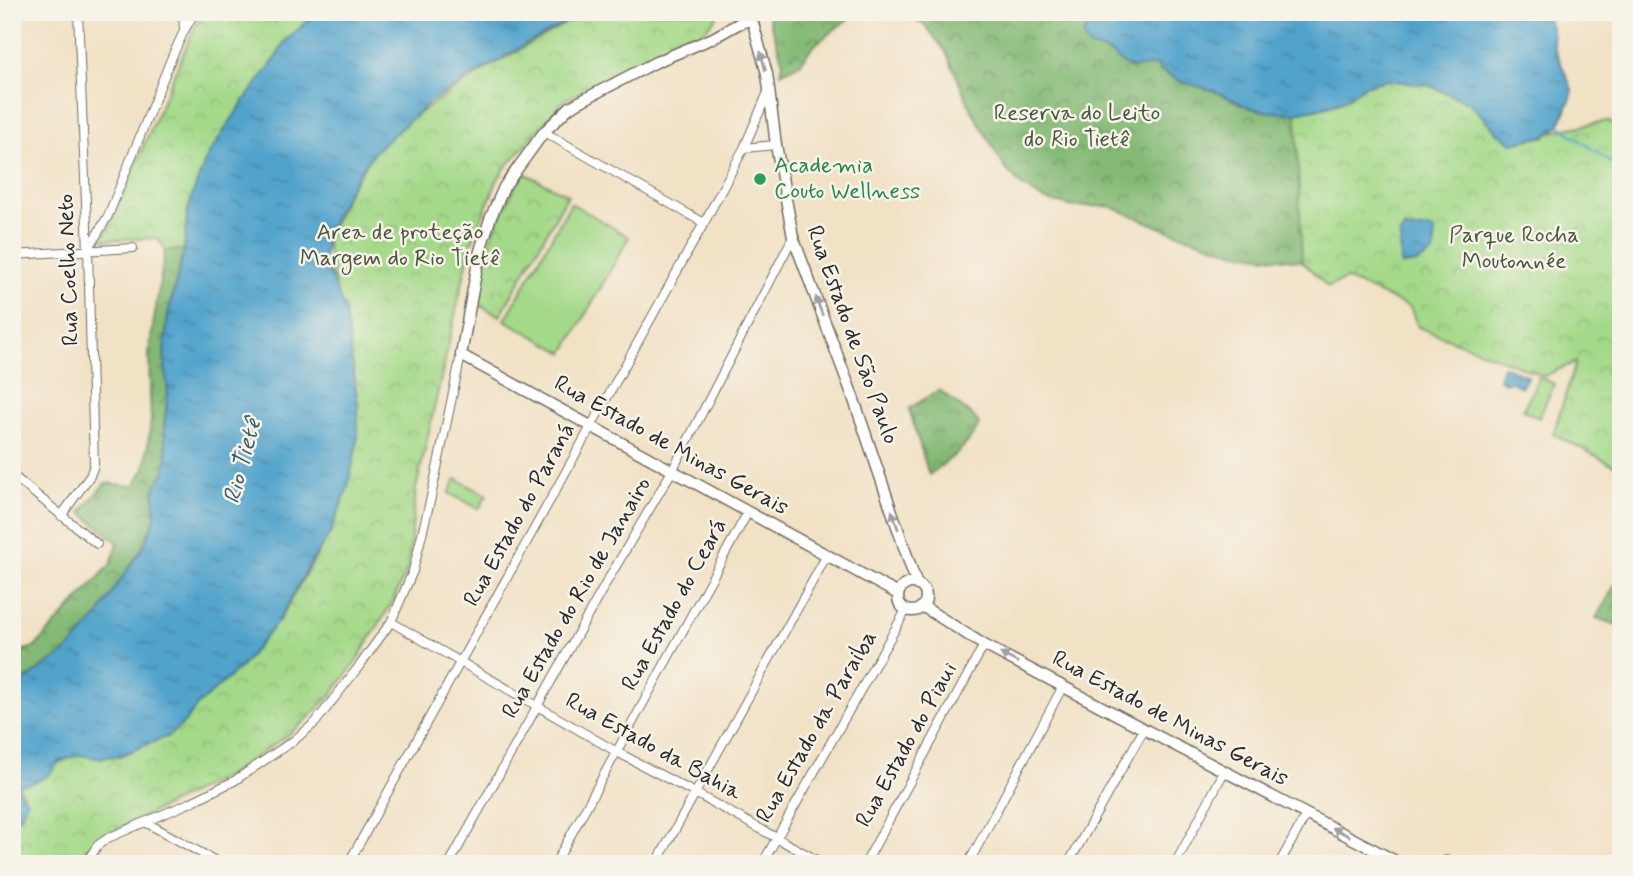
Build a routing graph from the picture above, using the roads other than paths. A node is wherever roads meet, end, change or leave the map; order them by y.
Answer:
1 (18, 12) edge
2 (78, 12) edge
3 (183, 12) edge
4 (195, 12) edge
5 (734, 13) edge
6 (751, 16) edge
7 (12, 17) edge
8 (184, 31) junction
9 (713, 38) junction
10 (768, 92) junction
11 (544, 132) junction
12 (776, 145) junction
13 (744, 148) junction
14 (704, 223) junction
15 (793, 237) junction
16 (133, 248) dead end
17 (88, 250) junction
18 (12, 255) edge
19 (461, 355) junction
20 (591, 427) junction
21 (672, 471) junction
22 (12, 475) edge
23 (748, 512) junction
24 (61, 516) junction
25 (97, 544) dead end
26 (827, 555) junction
27 (917, 585) junction
28 (898, 594) junction
29 (922, 606) junction
30 (906, 610) junction
31 (391, 622) junction
32 (984, 645) junction
33 (460, 662) junction
34 (1063, 686) junction
35 (538, 705) junction
36 (1144, 729) junction
37 (617, 752) junction
38 (1224, 772) junction
39 (695, 793) junction
40 (1306, 815) junction
41 (145, 822) junction
42 (777, 837) junction
43 (85, 864) edge
44 (221, 864) edge
45 (348, 864) edge
46 (449, 864) edge
47 (555, 864) edge
48 (656, 864) edge
49 (762, 864) edge
50 (824, 864) edge
51 (865, 864) edge
52 (968, 864) edge
53 (1068, 864) edge
54 (1175, 864) edge
55 (1279, 864) edge
56 (1401, 864) edge

1 - 7 street
2 - 17 street, Rua Coelho Neto
3 - 8 street
4 - 8 street
5 - 6 street
5 - 9 street
6 - 9 street
10 -> 6 street, Rua Estado de São Paulo
8 - 17 street
9 - 11 street
10 - 12 street, Rua Estado de São Paulo
10 - 13 street, Rua Estado do Paraná
11 - 14 street
11 - 19 street
12 - 13 street
12 - 15 street, Rua Estado de São Paulo
13 - 14 street, Rua Estado do Paraná
14 - 20 street, Rua Estado do Paraná
15 - 21 street, Rua Estado do Rio de Janairo
27 -> 15 street, Rua Estado de São Paulo
16 - 17 street
17 - 18 street
17 - 24 street, Rua Coelho Neto
19 - 20 street, Rua Estado de Minas Gerais
19 - 31 street
20 - 21 street, Rua Estado de Minas Gerais
20 - 33 street, Rua Estado do Paraná
21 - 23 street, Rua Estado de Minas Gerais
21 - 35 street, Rua Estado do Rio de Janairo
22 - 24 street
23 - 26 street, Rua Estado de Minas Gerais
23 - 37 street, Rua Estado do Ceará
24 - 25 street
26 - 28 street, Rua Estado de Minas Gerais
26 - 39 street
27 - 28 street
27 - 29 street
28 - 30 street
29 - 30 street
29 - 32 street, Rua Estado de Minas Gerais
30 - 42 street, Rua Estado da Paraiba
31 - 33 street, Rua Estado da Bahia
31 - 41 street
34 -> 32 street, Rua Estado de Minas Gerais
32 - 51 street, Rua Estado do Piaui
33 - 35 street, Rua Estado da Bahia
33 - 45 street, Rua Estado do Paraná
34 - 36 street, Rua Estado de Minas Gerais
34 - 52 street
35 - 37 street, Rua Estado da Bahia
35 - 46 street, Rua Estado do Rio de Janairo
36 - 38 street, Rua Estado de Minas Gerais
36 - 53 street
37 - 39 street, Rua Estado da Bahia
37 - 47 street, Rua Estado do Ceará
38 - 40 street, Rua Estado de Minas Gerais
38 - 54 street
39 - 42 street, Rua Estado da Bahia
39 - 48 street
40 - 55 street
56 -> 40 street, Rua Estado de Minas Gerais
41 - 43 street
41 - 44 street
42 - 49 street, Rua Estado da Paraiba
42 - 50 street, Rua Estado da Bahia

